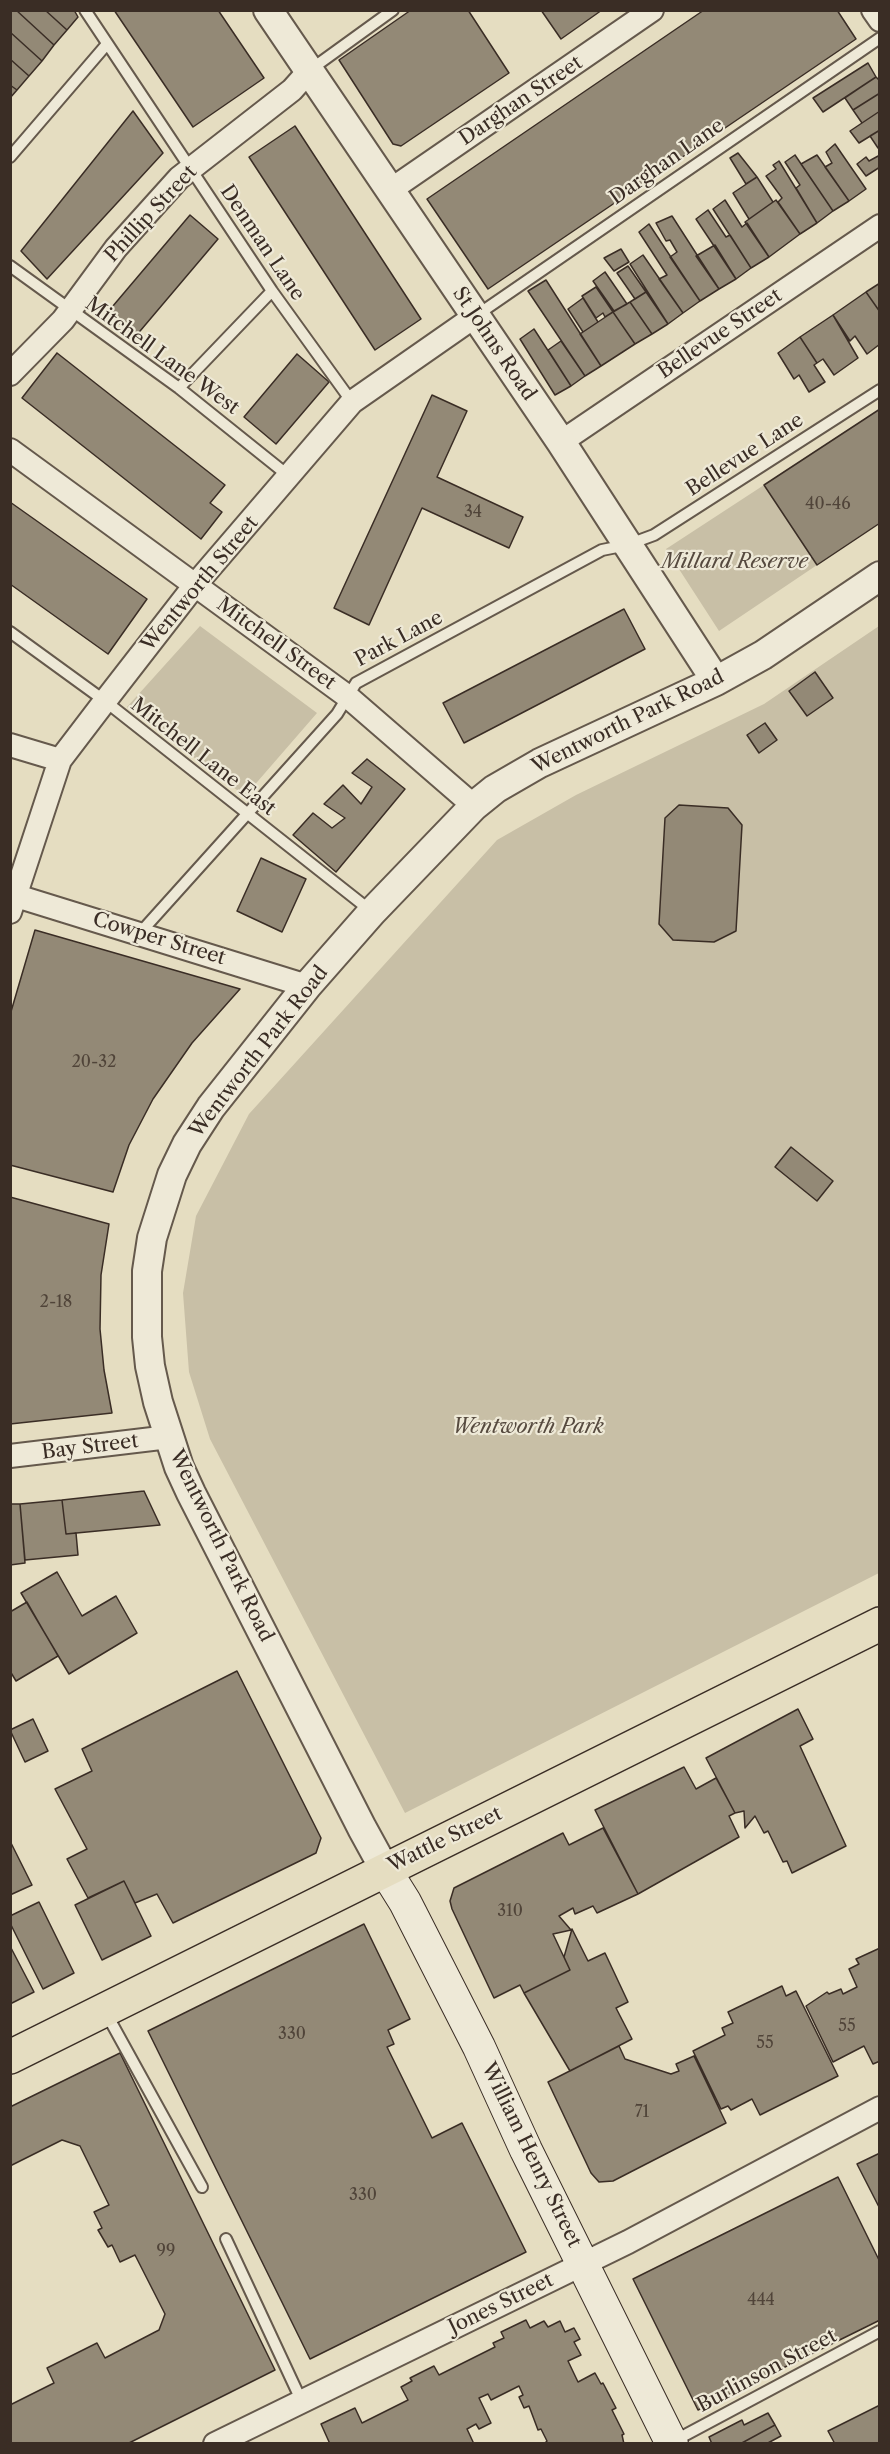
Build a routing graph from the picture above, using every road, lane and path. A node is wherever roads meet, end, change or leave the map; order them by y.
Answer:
1 (85, 10) edge
2 (268, 10) edge
3 (393, 10) edge
4 (652, 10) edge
5 (873, 10) edge
6 (879, 20) edge
7 (879, 38) edge
8 (107, 44) junction
9 (309, 71) junction
10 (10, 157) edge
11 (190, 168) junction
12 (389, 191) junction
13 (879, 226) edge
14 (10, 266) edge
15 (272, 291) junction
16 (69, 310) junction
17 (474, 317) junction
18 (10, 374) edge
19 (179, 388) junction
20 (879, 390) edge
21 (352, 402) junction
22 (561, 442) junction
23 (10, 450) edge
24 (290, 477) junction
25 (627, 545) junction
26 (879, 576) edge
27 (195, 585) junction
28 (10, 632) edge
29 (716, 681) junction
30 (347, 696) junction
31 (105, 701) junction
32 (10, 745) edge
33 (60, 760) junction
34 (474, 806) junction
35 (247, 814) junction
36 (12, 900) edge
37 (372, 912) junction
38 (140, 933) junction
39 (307, 986) junction
40 (169, 1437) junction
41 (10, 1456) edge
42 (879, 1624) edge
43 (385, 1870) junction
44 (105, 2010) junction
45 (10, 2057) edge
46 (879, 2109) edge
47 (202, 2187) dead end
48 (226, 2239) dead end
49 (583, 2263) junction
50 (879, 2331) edge
51 (302, 2402) junction
52 (672, 2443) edge
53 (215, 2444) edge

1 - 8 lane, Denman Lane
2 - 9 street, St Johns Road
3 - 9 lane
4 - 12 street, Darghan Street
5 - 6 street
7 - 17 lane, Darghan Lane
8 - 10 lane
8 - 11 lane, Denman Lane
9 - 11 street, Phillip Street
9 - 12 street, St Johns Road
11 - 15 lane, Denman Lane
11 - 16 street, Phillip Street
12 - 17 street, St Johns Road
13 - 22 street, Bellevue Street
14 - 16 lane, Mitchell Lane West
15 - 19 lane
15 - 21 lane, Denman Lane
16 - 18 street, Phillip Street
16 - 19 lane, Mitchell Lane West
17 - 21 street, Wentworth Street
17 - 22 street, St Johns Road
19 - 24 lane, Mitchell Lane West
20 - 25 lane, Bellevue Lane
21 - 24 street, Wentworth Street
22 - 25 street, St Johns Road
23 - 27 street, Mitchell Street
24 - 27 street, Wentworth Street
25 - 29 street, St Johns Road
25 - 30 lane, Park Lane
26 - 29 street, Wentworth Park Road
27 - 30 street, Mitchell Street
27 - 31 street, Wentworth Street
28 - 31 lane, Mitchell Lane East
29 - 34 street, Wentworth Park Road
30 - 34 street, Mitchell Street
30 - 35 lane, Park Lane
31 - 33 street, Wentworth Street
31 - 35 lane, Mitchell Lane East
32 - 33 street
33 - 36 street, Wentworth Street
34 - 37 street, Wentworth Park Road
35 - 37 lane, Mitchell Lane East
35 - 38 lane, Park Lane
36 - 38 street, Cowper Street
37 - 39 street, Wentworth Park Road
38 - 39 street, Cowper Street
39 - 40 street, Wentworth Park Road
40 - 41 street, Bay Street
40 - 43 street, Wentworth Park Road
42 - 43 main road, Wattle Street
43 - 44 main road, Wattle Street
43 - 49 main road, William Henry Street
44 - 45 main road, Wattle Street
44 - 47 lane
46 - 49 street, Jones Street
48 - 51 lane
49 - 51 street, Jones Street
49 - 52 main road, William Henry Street
50 - 52 lane, Burlinson Street
51 - 53 street, Jones Street

